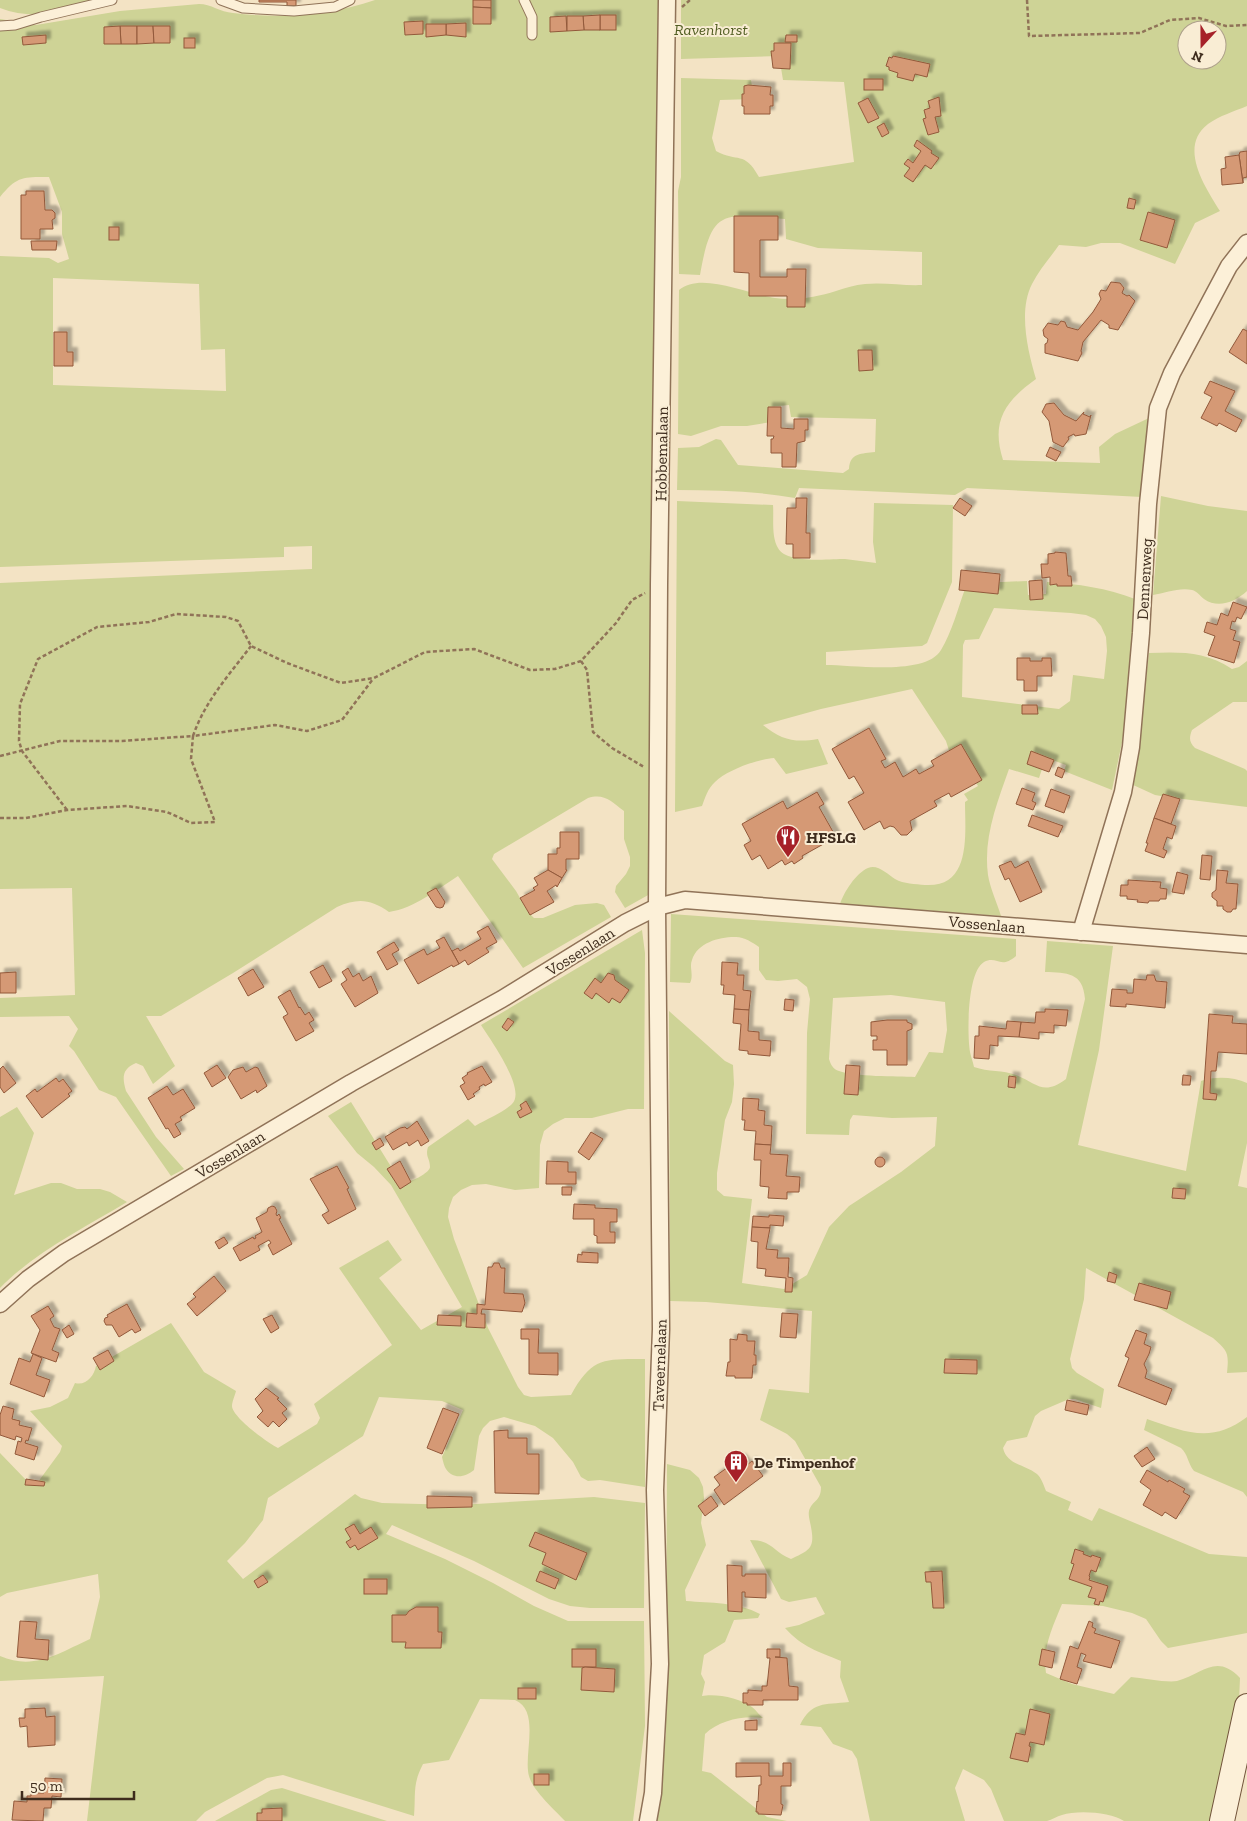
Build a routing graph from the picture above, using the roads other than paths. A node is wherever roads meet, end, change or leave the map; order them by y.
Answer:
1 (112, 0) edge
2 (221, 0) edge
3 (350, 0) edge
4 (524, 0) edge
5 (667, 0) edge
6 (0, 26) edge
7 (532, 34) dead end
8 (1247, 242) edge
9 (657, 907) junction
10 (1081, 932) junction
11 (1247, 945) edge
12 (0, 1304) edge
13 (1247, 1706) edge
14 (648, 1821) edge
15 (1222, 1821) edge

1 - 6 lane
2 - 3 lane
4 - 7 lane
5 - 9 street, Hobbemalaan
8 - 10 street, Dennenweg
9 - 10 street, Vossenlaan
9 - 12 street, Vossenlaan
9 - 14 street, Taveernelaan
10 - 11 street, Vossenlaan
13 - 15 street

